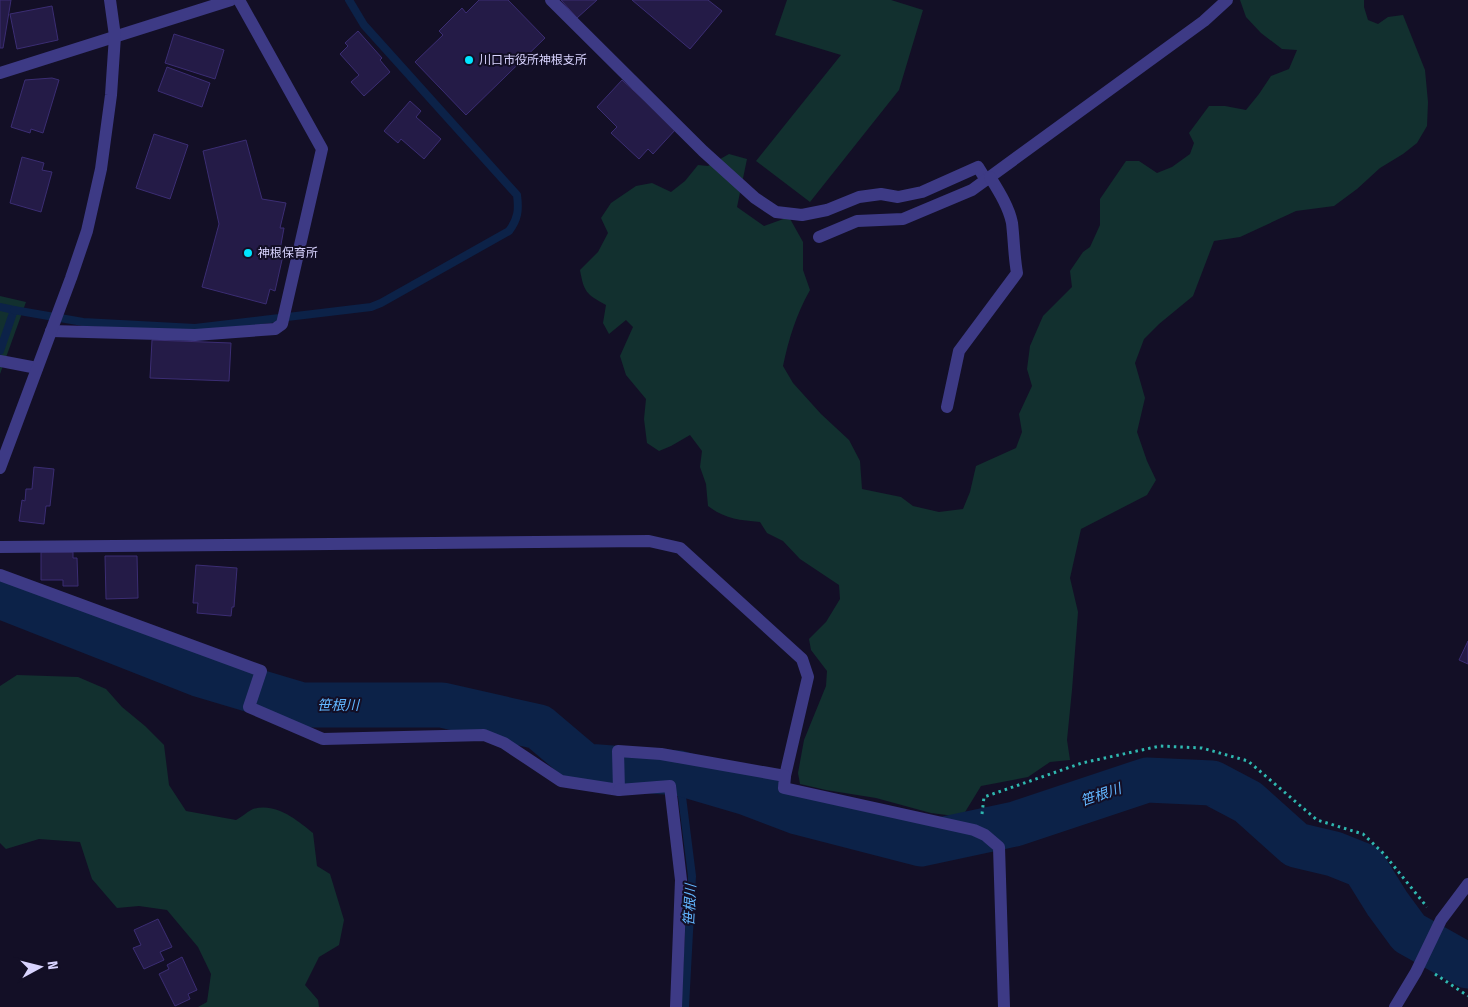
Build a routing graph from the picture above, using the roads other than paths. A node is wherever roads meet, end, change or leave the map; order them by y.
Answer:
1 (110, 0) edge
2 (231, 0) edge
3 (239, 0) edge
4 (550, 0) edge
5 (1227, 0) edge
6 (115, 36) junction
7 (0, 73) edge
8 (988, 178) junction
9 (819, 237) dead end
10 (51, 331) junction
11 (0, 361) edge
12 (37, 368) junction
13 (947, 407) dead end
14 (0, 468) edge
15 (0, 547) edge
16 (0, 575) edge
17 (785, 776) junction
18 (619, 790) junction
19 (1468, 884) edge
20 (676, 1007) edge
21 (1004, 1007) edge
22 (1394, 1007) edge

1 - 6 street
2 - 6 street
3 - 10 street
4 - 8 street
5 - 8 street
6 - 7 street
6 - 10 street
8 - 9 street
8 - 13 street
10 - 12 street
11 - 12 street
12 - 14 street
15 - 17 street
16 - 18 street
17 - 18 street
17 - 21 street
18 - 20 street
19 - 22 street

